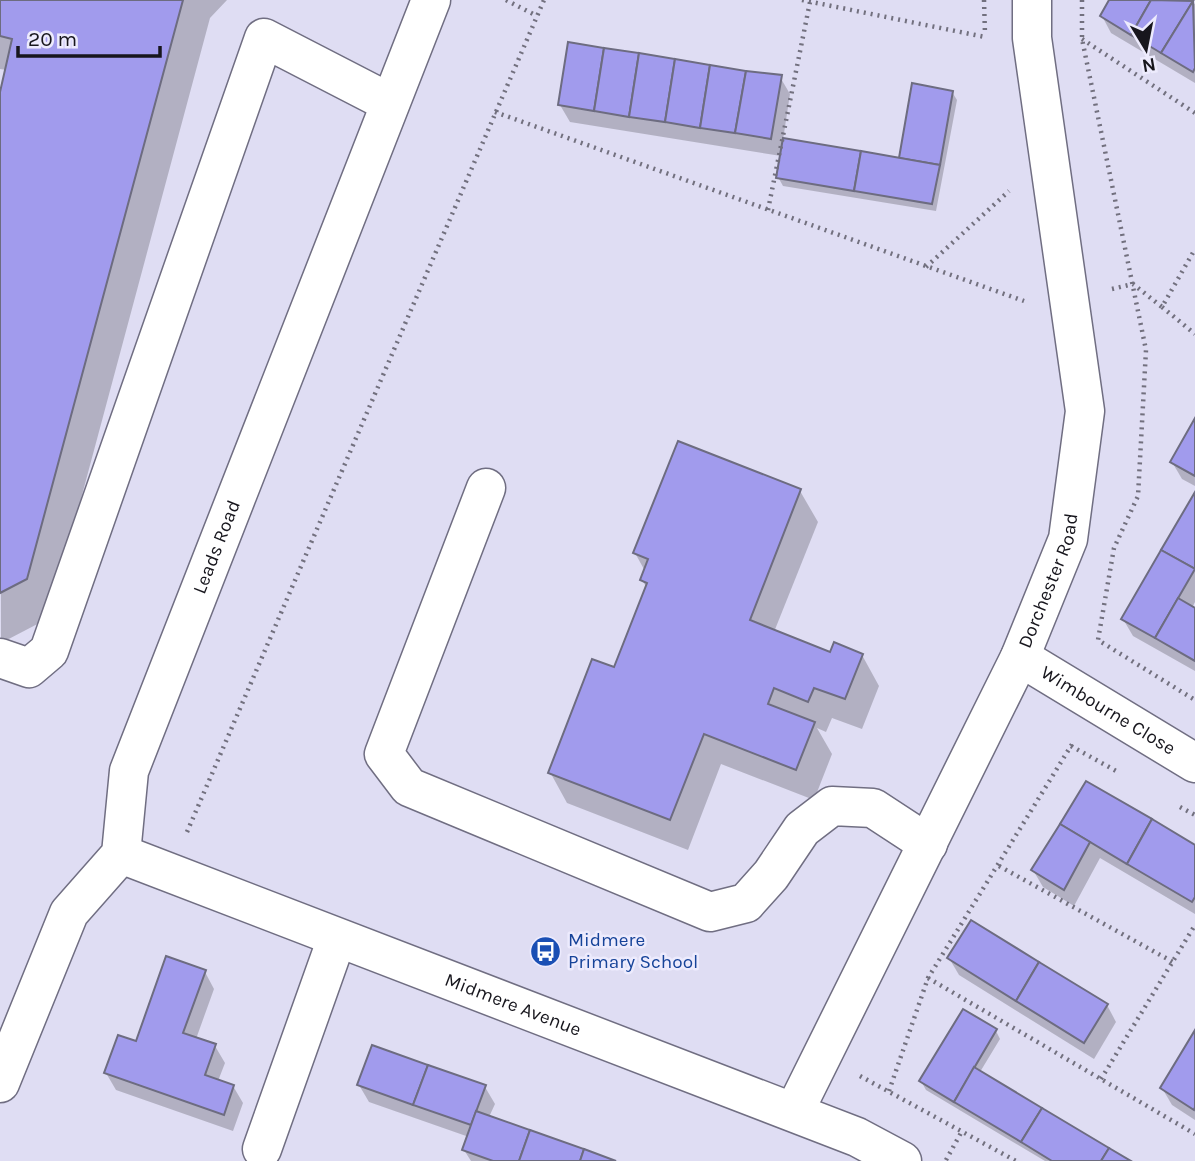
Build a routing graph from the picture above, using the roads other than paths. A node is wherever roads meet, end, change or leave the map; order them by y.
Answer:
1 (431, 0) edge
2 (1032, 0) edge
3 (390, 103) junction
4 (486, 488) dead end
5 (1020, 657) junction
6 (0, 658) edge
7 (1195, 763) edge
8 (928, 844) junction
9 (121, 854) junction
10 (337, 938) junction
11 (0, 1083) edge
12 (794, 1112) junction
13 (262, 1149) dead end
14 (852, 1149) edge
15 (902, 1161) edge

1 - 3 street, Leads Road
2 - 5 street, Dorchester Road
3 - 6 street
3 - 9 street, Leads Road
4 - 8 street
5 - 7 street, Wimbourne Close
5 - 8 street, Dorchester Road
8 - 12 street, Dorchester Road
9 - 10 street, Midmere Avenue
9 - 11 street
10 - 12 street, Midmere Avenue
10 - 13 street
12 - 14 street, Midmere Avenue
14 - 15 street, Midmere Avenue

